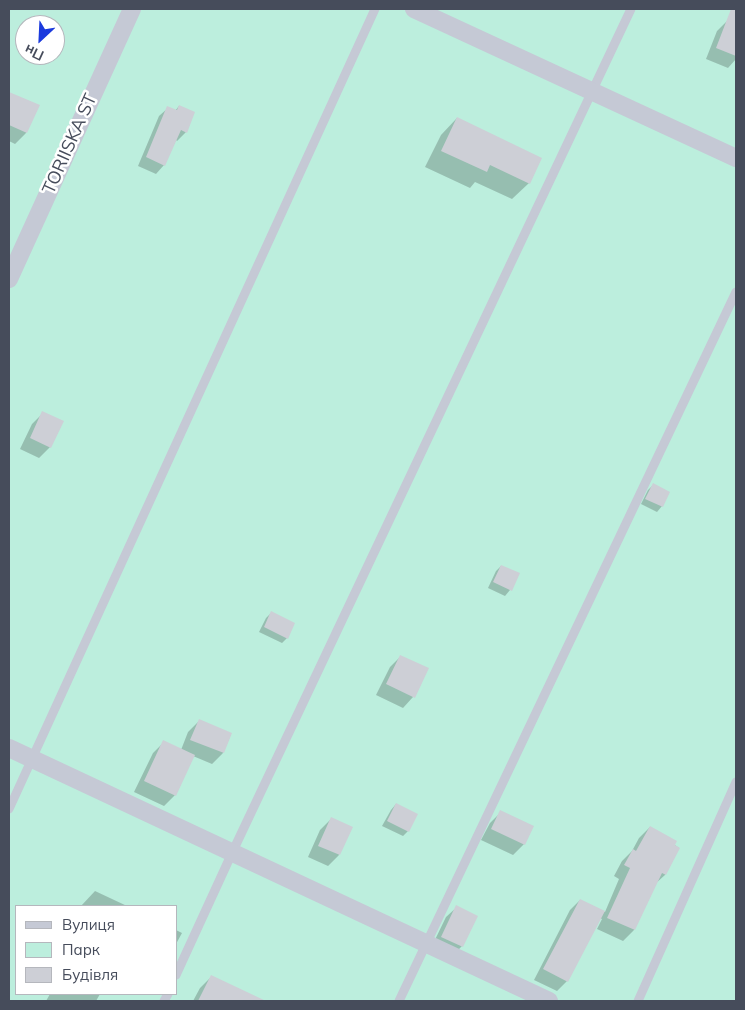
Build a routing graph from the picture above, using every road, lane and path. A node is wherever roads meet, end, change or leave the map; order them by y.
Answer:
1 (132, 9) edge
2 (375, 9) edge
3 (414, 9) edge
4 (631, 9) edge
5 (592, 91) junction
6 (736, 158) edge
7 (9, 279) edge
8 (736, 292) edge
9 (9, 748) edge
10 (32, 760) junction
11 (736, 782) edge
12 (9, 810) edge
13 (232, 853) junction
14 (426, 943) junction
15 (178, 971) edge
16 (399, 1001) edge
17 (549, 1001) edge
18 (638, 1001) edge

1 - 7 street, TORIISKA ST
2 - 10 lane
3 - 5 street
4 - 5 lane
5 - 6 street
5 - 13 lane
8 - 14 lane
9 - 10 street
10 - 12 lane
10 - 13 street
11 - 18 lane
13 - 14 street
13 - 15 lane
14 - 16 lane
14 - 17 street

